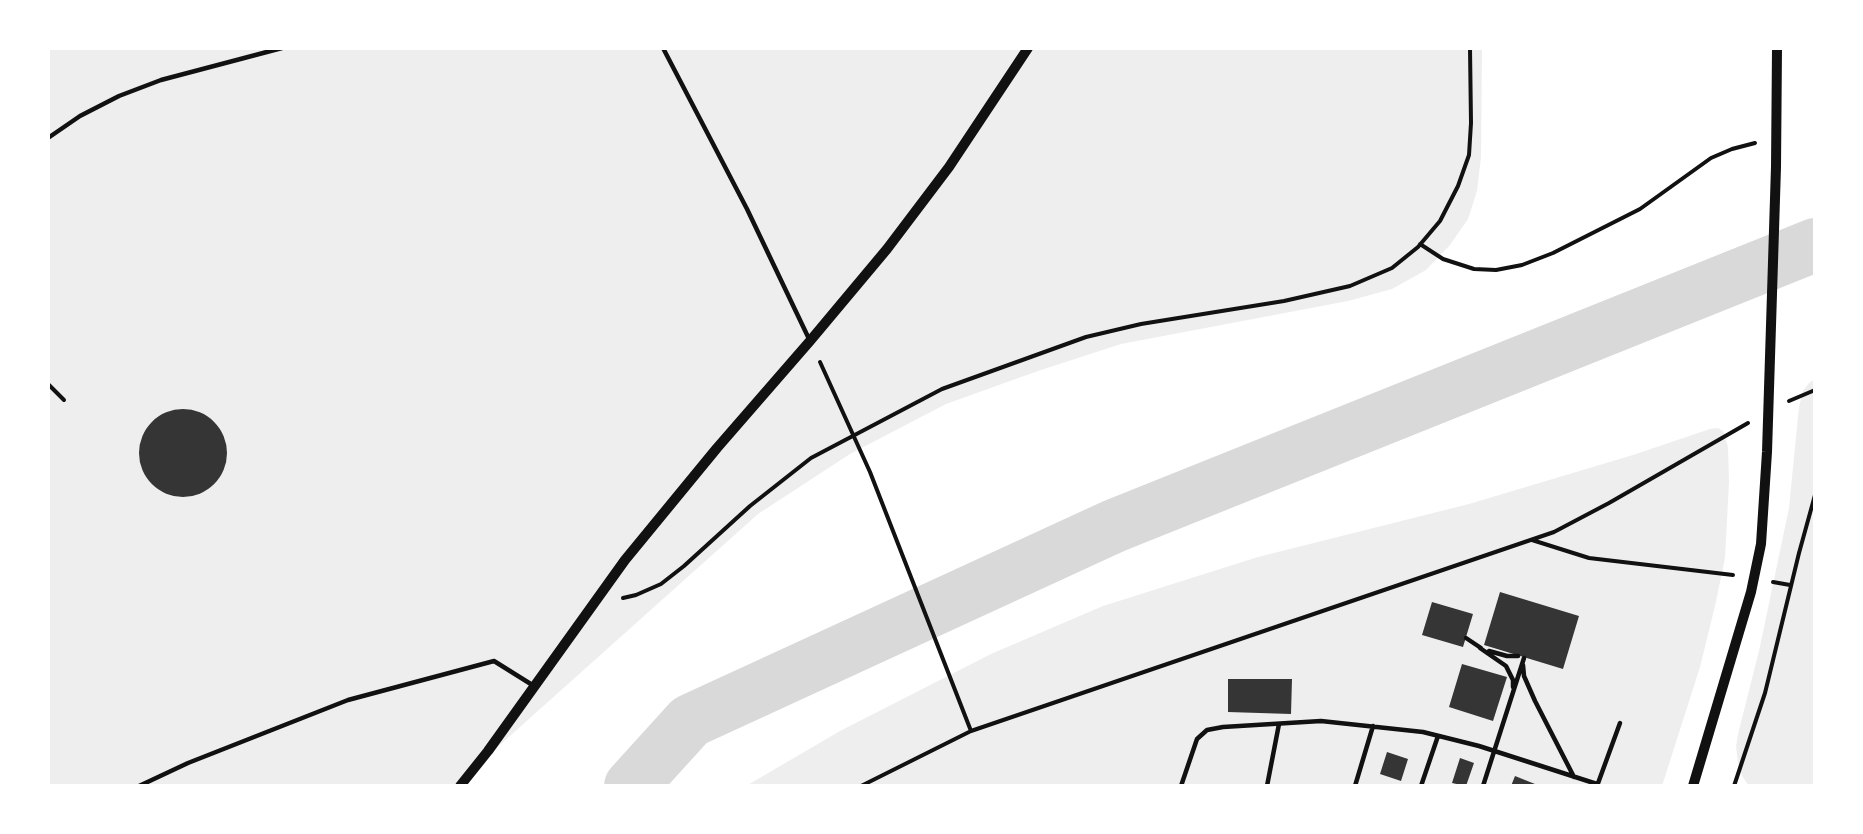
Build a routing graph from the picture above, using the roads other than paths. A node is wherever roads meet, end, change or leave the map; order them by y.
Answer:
1 (282, 48) edge
2 (663, 48) edge
3 (1028, 48) edge
4 (1777, 48) edge
5 (48, 138) edge
6 (810, 341) junction
7 (1466, 638) dead end
8 (1480, 648) junction
9 (1522, 658) junction
10 (534, 686) junction
11 (1512, 697) junction
12 (1620, 723) dead end
13 (1279, 724) junction
14 (1373, 726) junction
15 (1438, 736) junction
16 (1494, 751) junction
17 (1574, 777) junction
18 (1597, 785) edge
19 (139, 786) edge
20 (460, 786) edge
21 (1181, 786) edge
22 (1267, 786) edge
23 (1355, 786) edge
24 (1421, 786) edge
25 (1483, 786) edge
26 (1693, 786) edge

1 - 5 lane
2 - 6 lane
3 - 6 street
4 - 26 street
6 - 10 street
7 - 8 lane
8 - 9 lane
8 - 11 lane
9 - 11 lane
9 - 17 lane
10 - 19 lane
10 - 20 street
11 - 16 lane
12 - 18 lane
13 - 14 lane
13 - 21 lane
13 - 22 lane
14 - 15 lane
14 - 23 lane
15 - 16 lane
15 - 24 lane
16 - 17 lane
16 - 25 lane
17 - 18 lane

